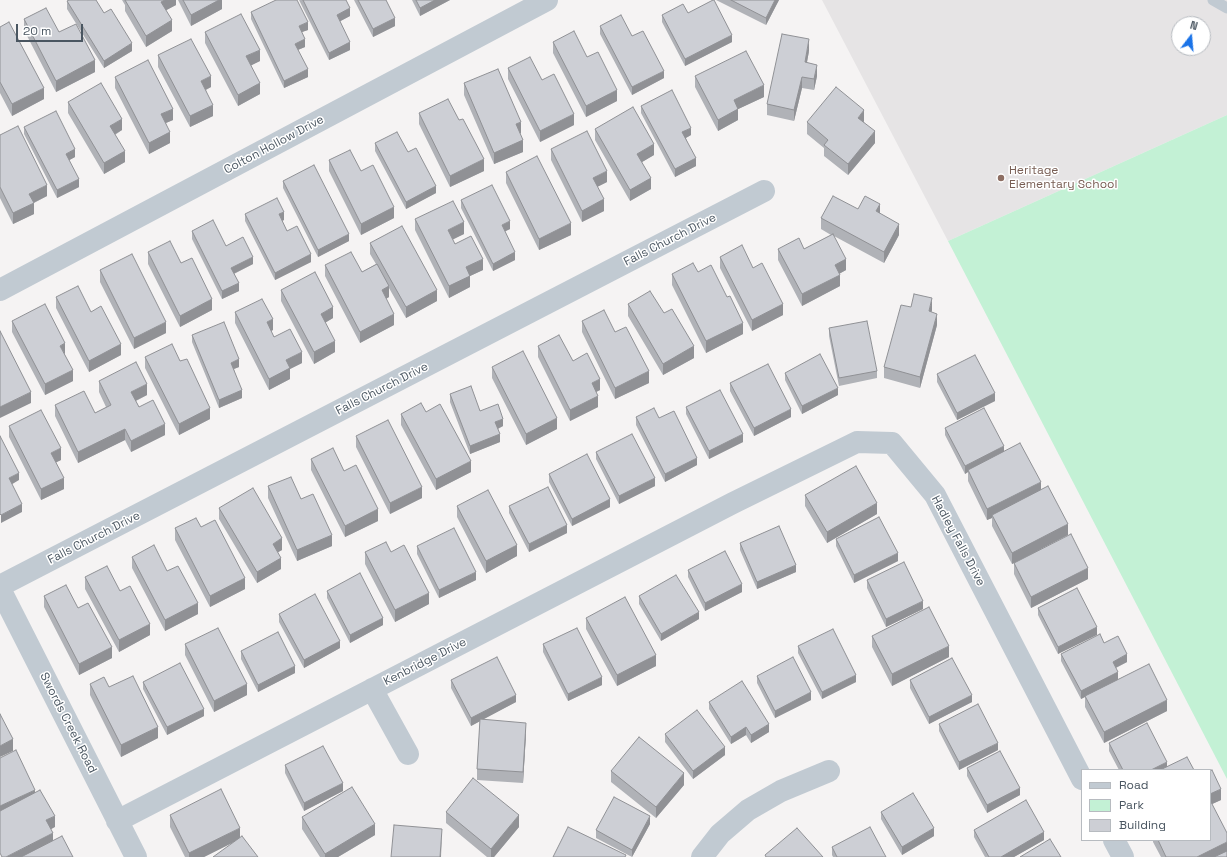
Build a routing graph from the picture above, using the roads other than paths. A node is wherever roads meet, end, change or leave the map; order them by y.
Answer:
1 (547, 0) edge
2 (1214, 0) edge
3 (1227, 8) edge
4 (764, 191) dead end
5 (0, 290) edge
6 (733, 503) joint
7 (0, 588) edge
8 (372, 689) junction
9 (408, 754) dead end
10 (829, 771) dead end
11 (1081, 777) edge
12 (117, 821) junction
13 (1114, 841) edge
14 (136, 857) edge
15 (702, 857) edge
16 (1122, 857) edge

1 - 5 street, Colton Hollow Drive
2 - 3 lane
4 - 7 street, Falls Church Drive
6 - 8 street, Kenbridge Drive
6 - 11 street, Hadley Falls Drive
7 - 12 street, Swords Creek Road
8 - 9 street
8 - 12 street, Kenbridge Drive
10 - 15 street
12 - 14 street, Swords Creek Road
13 - 16 street

